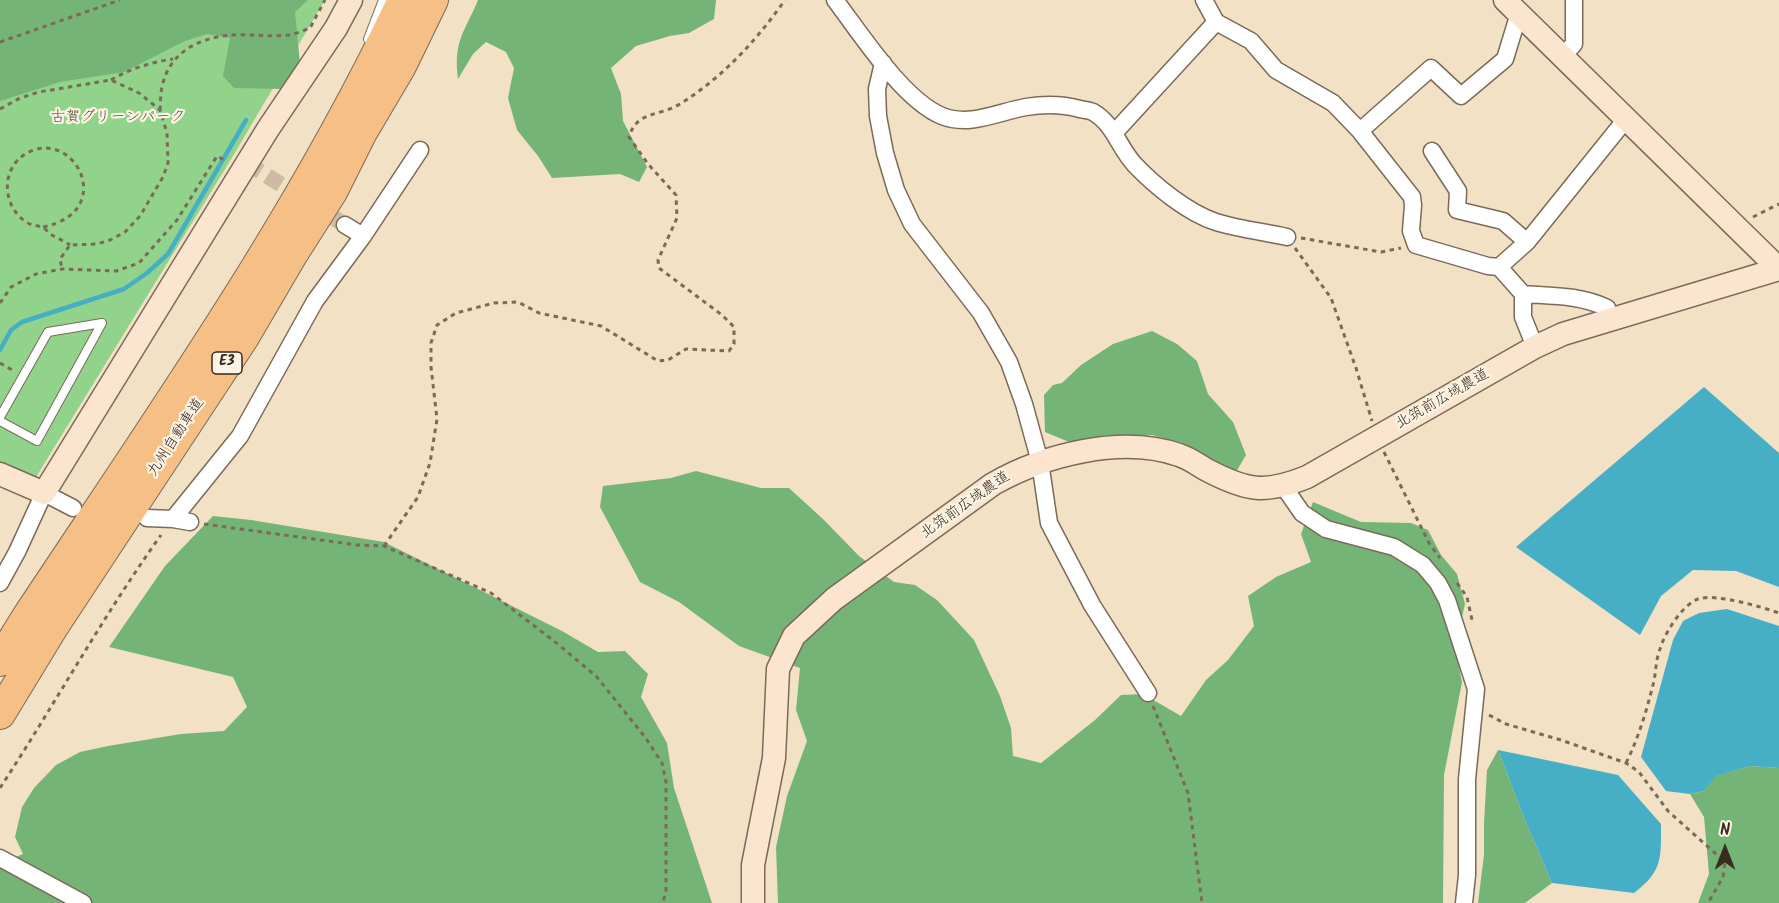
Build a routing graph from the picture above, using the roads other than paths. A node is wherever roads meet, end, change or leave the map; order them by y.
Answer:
1 (351, 0) edge
2 (383, 0) edge
3 (403, 0) edge
4 (835, 0) edge
5 (1204, 0) edge
6 (1575, 0) edge
7 (436, 5) edge
8 (1512, 6) edge
9 (1216, 22) junction
10 (366, 44) dead end
11 (1563, 56) junction
12 (883, 63) junction
13 (354, 77) dead end
14 (1626, 119) junction
15 (1360, 131) junction
16 (335, 132) junction
17 (1114, 132) junction
18 (420, 150) dead end
19 (1432, 151) dead end
20 (345, 225) tunnel mouth
21 (363, 236) junction
22 (1287, 237) road end
23 (1527, 242) junction
24 (1499, 267) junction
25 (1779, 269) edge
26 (1522, 294) junction
27 (1611, 319) junction
28 (1535, 347) junction
29 (0, 419) edge
30 (1040, 462) junction
31 (0, 474) edge
32 (1284, 487) junction
33 (44, 493) junction
34 (73, 508) dead end
35 (147, 518) dead end
36 (173, 519) junction
37 (190, 522) road end
38 (0, 583) edge
39 (0, 661) edge
40 (1148, 693) road end
41 (0, 714) edge
42 (0, 858) edge
43 (83, 903) edge
44 (753, 903) edge
45 (1464, 903) edge

1 - 33 street
2 - 10 lane
3 - 16 highway, 九州自動車道 / E3
4 - 12 street
5 - 9 street
6 - 11 street
7 - 41 highway, 九州自動車道 / E3
8 - 11 street
8 - 15 street
9 - 15 street
9 - 17 street
11 - 14 street
12 - 17 street
12 - 30 street
13 - 16 lane
14 - 23 street
14 - 25 street
15 - 24 street
16 - 39 highway, 九州自動車道 / E3
17 - 22 street
18 - 21 street
19 - 23 street
20 - 21 street
21 - 36 street
23 - 24 street
24 - 26 street
25 - 27 street, 北筑前広域農道
26 - 27 street
26 - 28 street
27 - 28 street, 北筑前広域農道
28 - 32 street, 北筑前広域農道
29 - 29 lane
30 - 32 street, 北筑前広域農道
30 - 40 street
30 - 44 street, 北筑前広域農道
31 - 33 street
32 - 45 street
33 - 34 street
33 - 38 street
35 - 36 street
36 - 37 street
42 - 43 street

